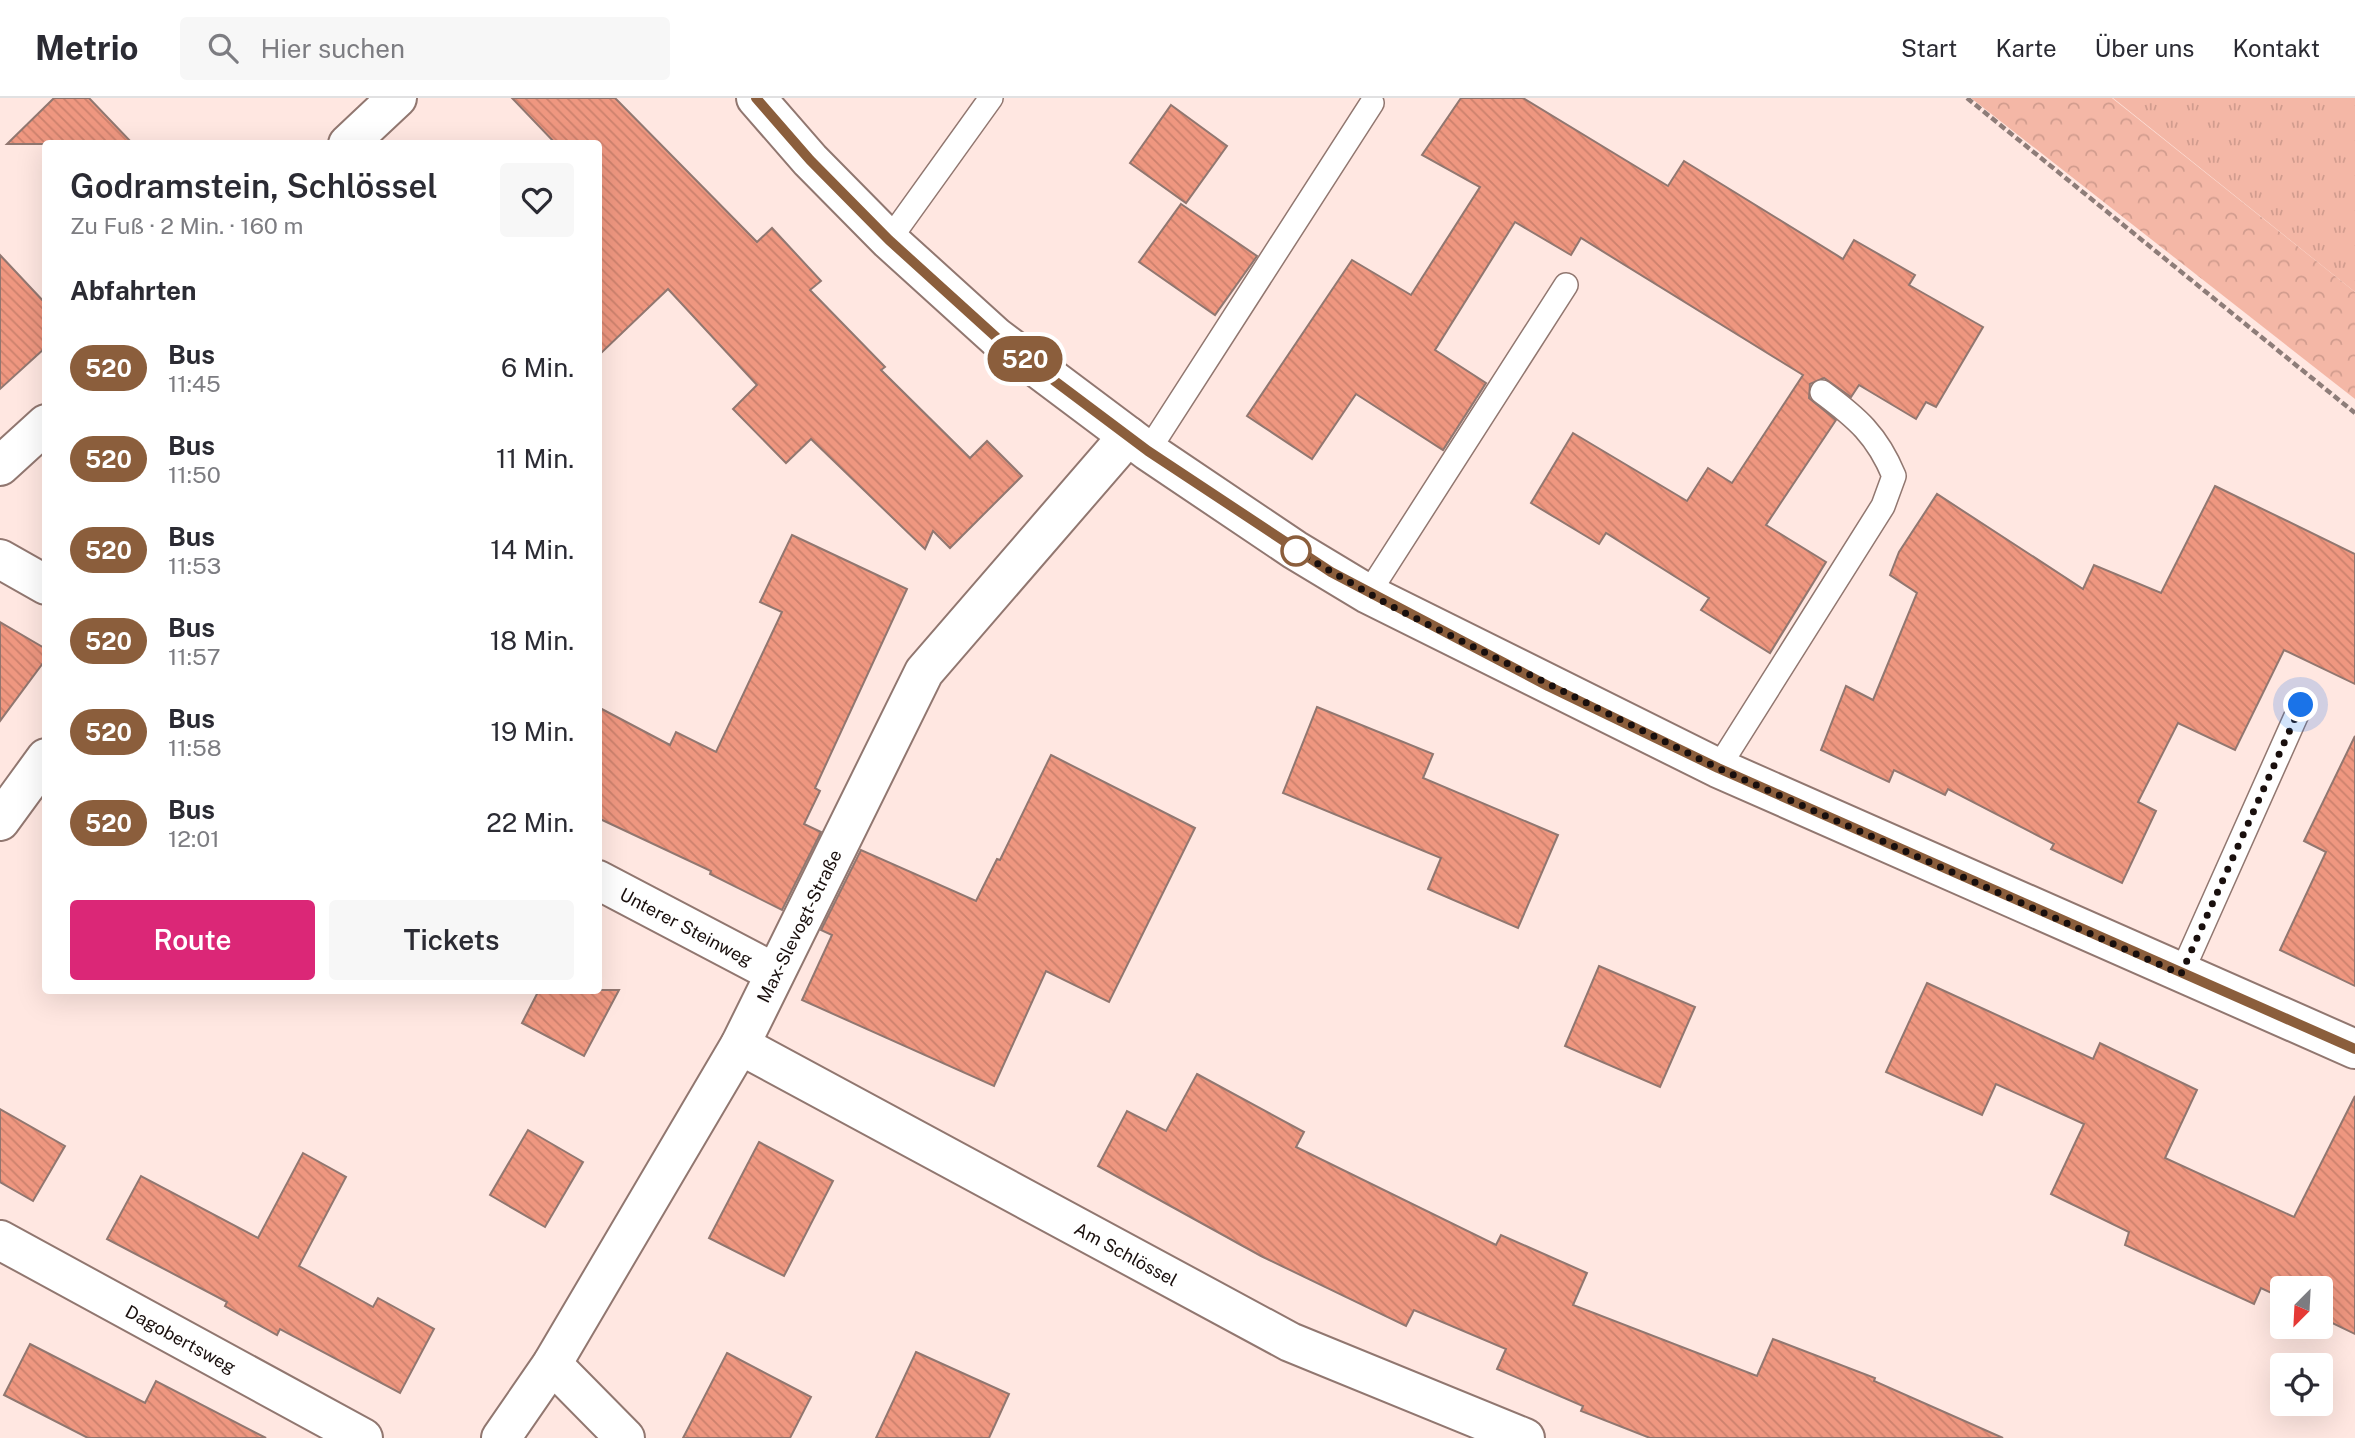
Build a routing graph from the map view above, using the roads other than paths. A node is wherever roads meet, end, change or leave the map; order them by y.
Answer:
1 (397, 98) edge
2 (756, 98) edge
3 (991, 98) edge
4 (1372, 103) dead end
5 (352, 140) edge
6 (889, 240) junction
7 (1566, 285) dead end
8 (1822, 392) dead end
9 (42, 428) edge
10 (1138, 444) junction
11 (0, 466) edge
12 (0, 559) edge
13 (42, 583) edge
14 (1368, 594) junction
15 (2301, 705) dead end
16 (42, 763) edge
17 (1718, 768) junction
18 (0, 821) edge
19 (602, 882) edge
20 (775, 973) junction
21 (2181, 974) junction
22 (740, 1045) junction
23 (2355, 1049) edge
24 (0, 1240) edge
25 (552, 1364) junction
26 (363, 1438) edge
27 (501, 1438) edge
28 (625, 1438) edge
29 (1525, 1438) edge

1 - 5 street
2 - 6 street
3 - 6 lane
4 - 10 lane
6 - 10 street
7 - 14 lane
8 - 17 lane
9 - 11 street
10 - 14 street
10 - 20 street, Max-Slevogt-Straße
12 - 13 street
14 - 17 street
15 - 21 lane
16 - 18 street
17 - 21 street
19 - 20 street, Unterer Steinweg
20 - 22 street, Max-Slevogt-Straße
21 - 23 street
22 - 25 street, Max-Slevogt-Straße
22 - 29 street, Am Schlössel
24 - 26 street, Dagobertsweg
25 - 27 street, Max-Slevogt-Straße
25 - 28 street

